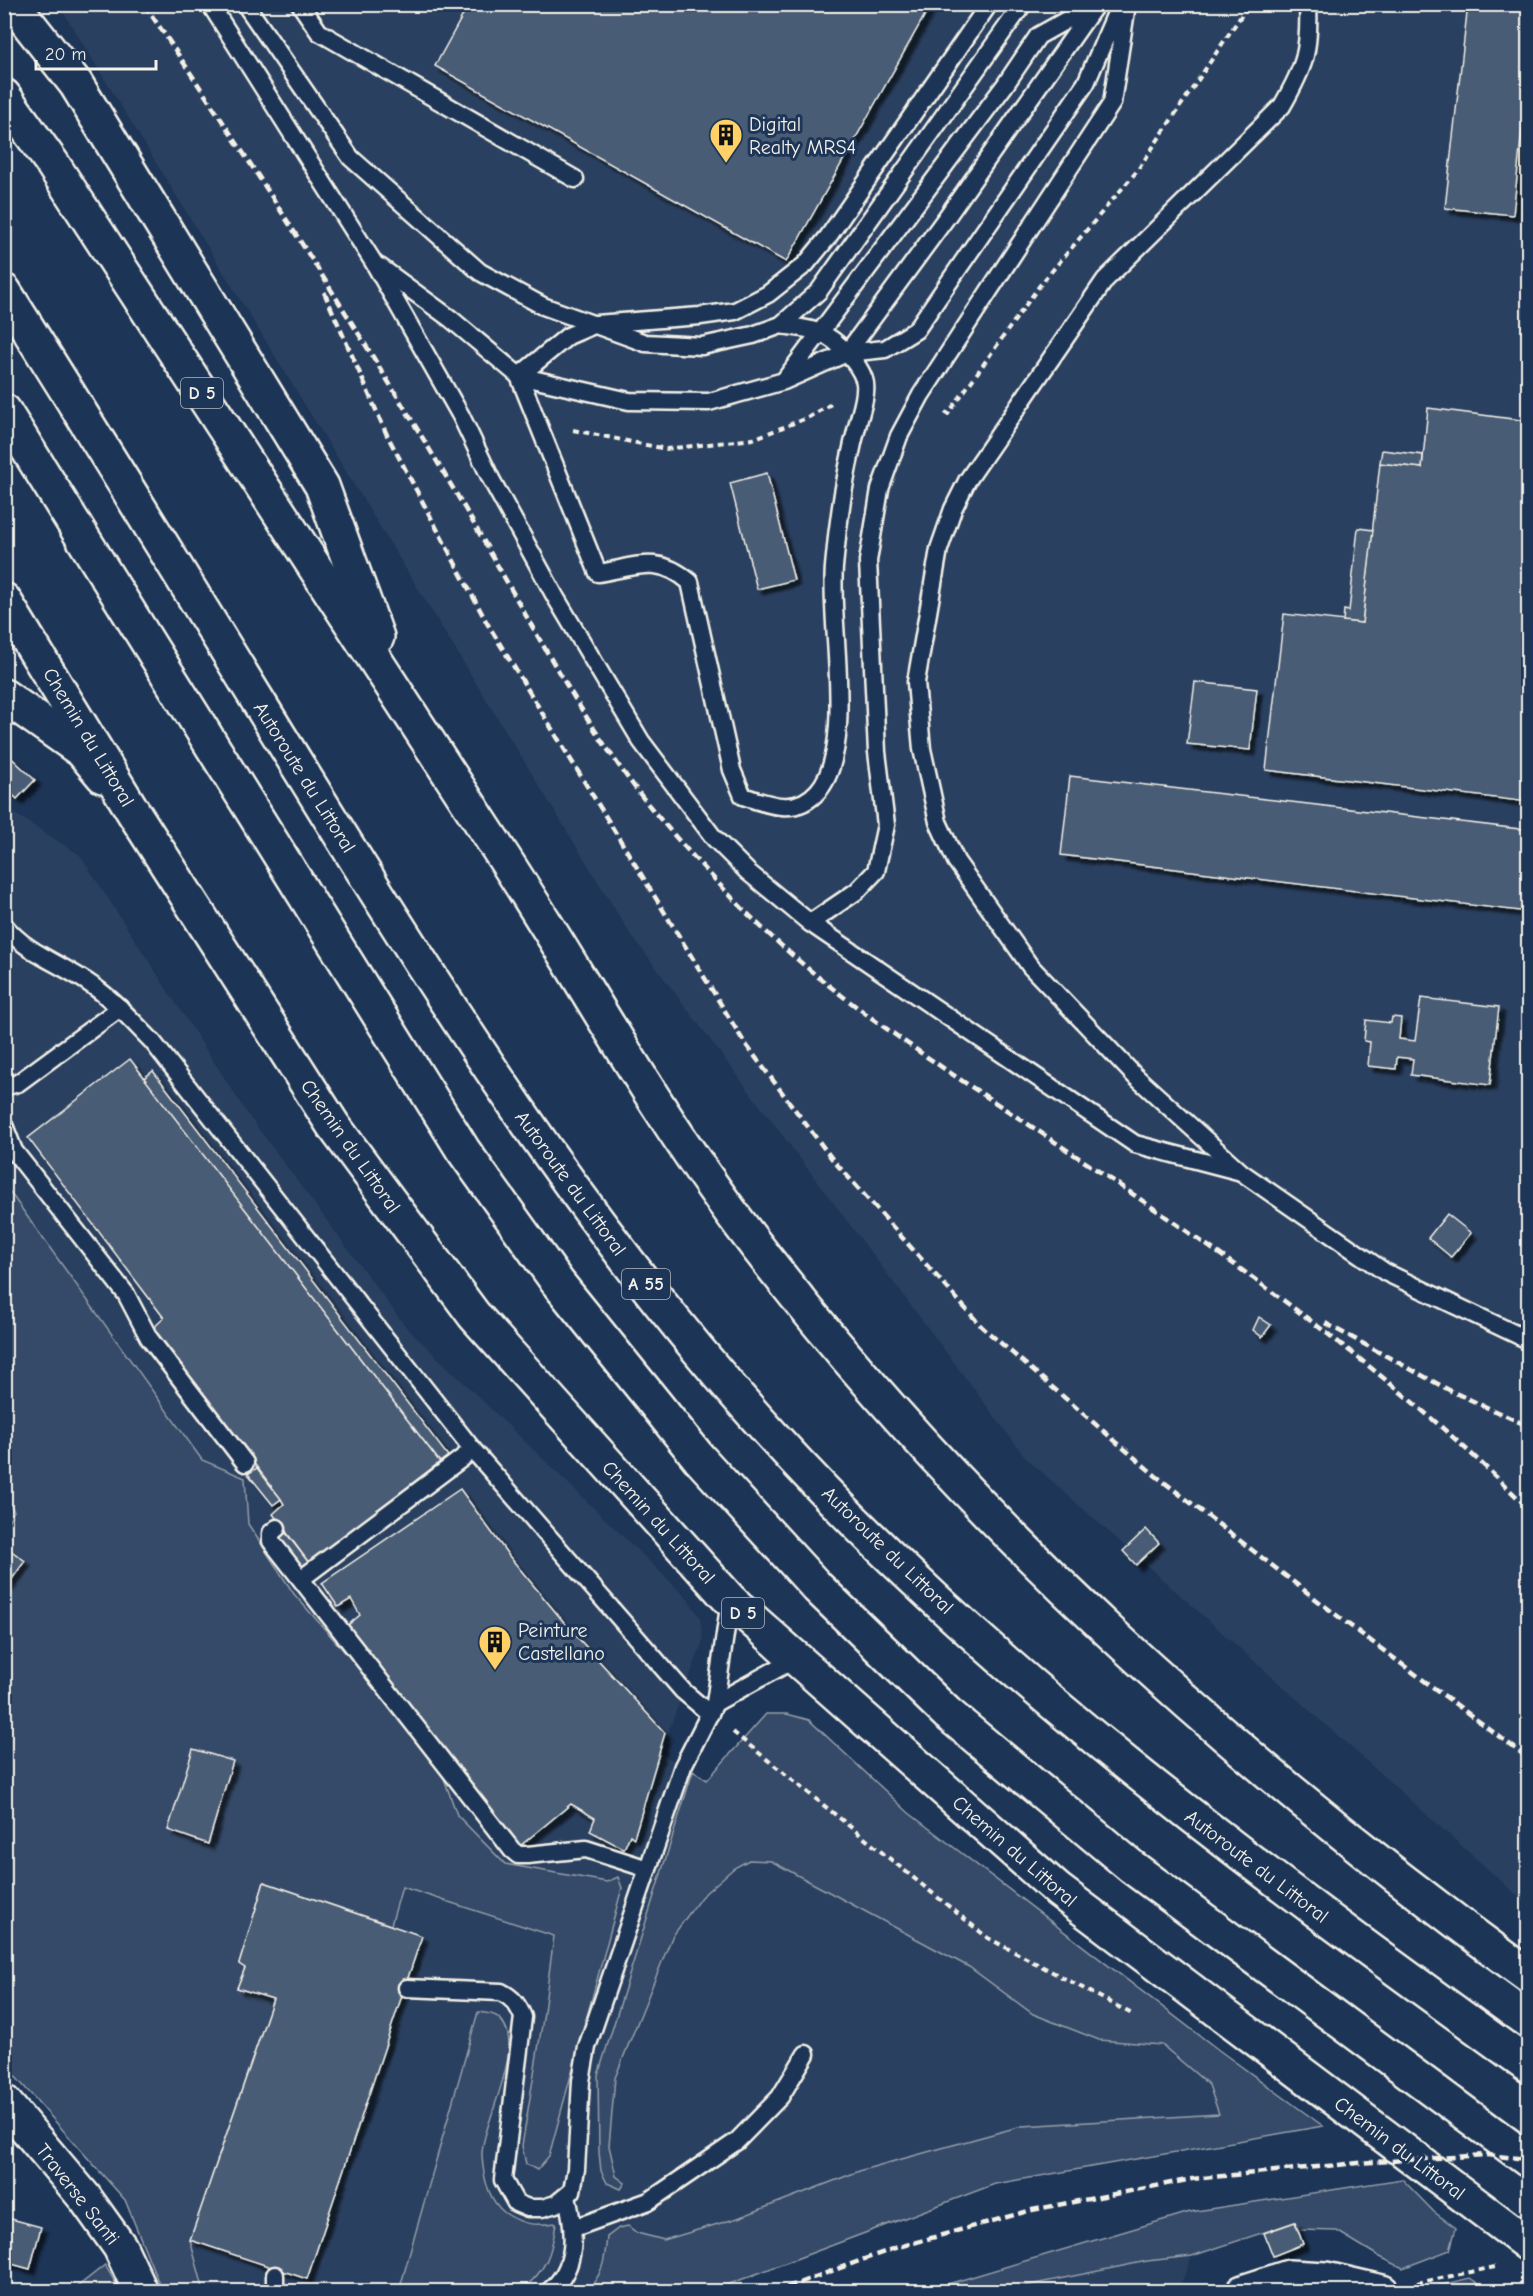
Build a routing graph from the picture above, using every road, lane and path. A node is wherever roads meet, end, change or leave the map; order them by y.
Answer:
1 (13, 4) edge
2 (210, 4) edge
3 (245, 4) edge
4 (300, 4) edge
5 (989, 4) edge
6 (1023, 4) edge
7 (1095, 4) edge
8 (1120, 4) edge
9 (1126, 4) edge
10 (1308, 4) edge
11 (4, 96) edge
12 (575, 179) dead end
13 (374, 262) junction
14 (4, 291) edge
15 (596, 324) junction
16 (781, 325) junction
17 (821, 333) junction
18 (847, 353) junction
19 (519, 376) junction
20 (784, 381) junction
21 (4, 411) edge
22 (4, 600) edge
23 (397, 692) junction
24 (4, 696) edge
25 (134, 813) junction
26 (810, 923) junction
27 (4, 925) edge
28 (120, 1008) junction
29 (5, 1087) edge
30 (4, 1102) edge
31 (4, 1125) edge
32 (1241, 1172) junction
33 (1528, 1340) edge
34 (473, 1450) junction
35 (245, 1463) dead end
36 (277, 1528) dead end
37 (301, 1579) junction
38 (730, 1600) junction
39 (795, 1659) junction
40 (713, 1708) junction
41 (648, 1869) junction
42 (1528, 1975) edge
43 (406, 1988) dead end
44 (1132, 2014) dead end
45 (806, 2054) dead end
46 (1528, 2065) edge
47 (4, 2102) edge
48 (1528, 2160) edge
49 (567, 2197) junction
50 (574, 2228) junction
51 (1528, 2244) edge
52 (1504, 2265) dead end
53 (1460, 2274) dead end
54 (141, 2292) edge
55 (548, 2292) edge
56 (1243, 2292) edge
57 (1382, 2292) edge

1 - 23 main road
2 - 13 lane
3 - 15 lane
4 - 12 lane
5 - 15 lane
6 - 16 lane
7 - 17 lane
7 - 18 lane
8 - 18 lane
9 - 26 lane
10 - 32 lane
11 - 23 main road, D 5
13 - 19 lane
13 - 26 lane
14 - 46 main road, Autoroute du Littoral / A 55
15 - 16 lane
15 - 19 lane
16 - 17 lane
17 - 18 lane
17 - 20 lane
18 - 19 lane
18 - 20 lane
19 - 20 lane
21 - 48 main road
22 - 25 main road, Chemin du Littoral / D 5
23 - 42 main road
24 - 25 main road
25 - 38 main road, Chemin du Littoral / D 5
26 - 32 lane
27 - 28 lane
28 - 29 lane
28 - 34 lane
29 - 30 lane
31 - 35 lane
32 - 33 lane
34 - 37 lane
34 - 40 lane
36 - 37 lane
37 - 41 lane
38 - 39 main road, Chemin du Littoral / D 5
38 - 40 lane
39 - 40 lane
39 - 51 main road, Chemin du Littoral / D 5
40 - 41 lane
40 - 44 path
41 - 49 lane
43 - 49 lane
45 - 50 lane
47 - 54 main road, Traverse Santi
49 - 50 lane
50 - 55 lane
52 - 53 path
56 - 57 main road

